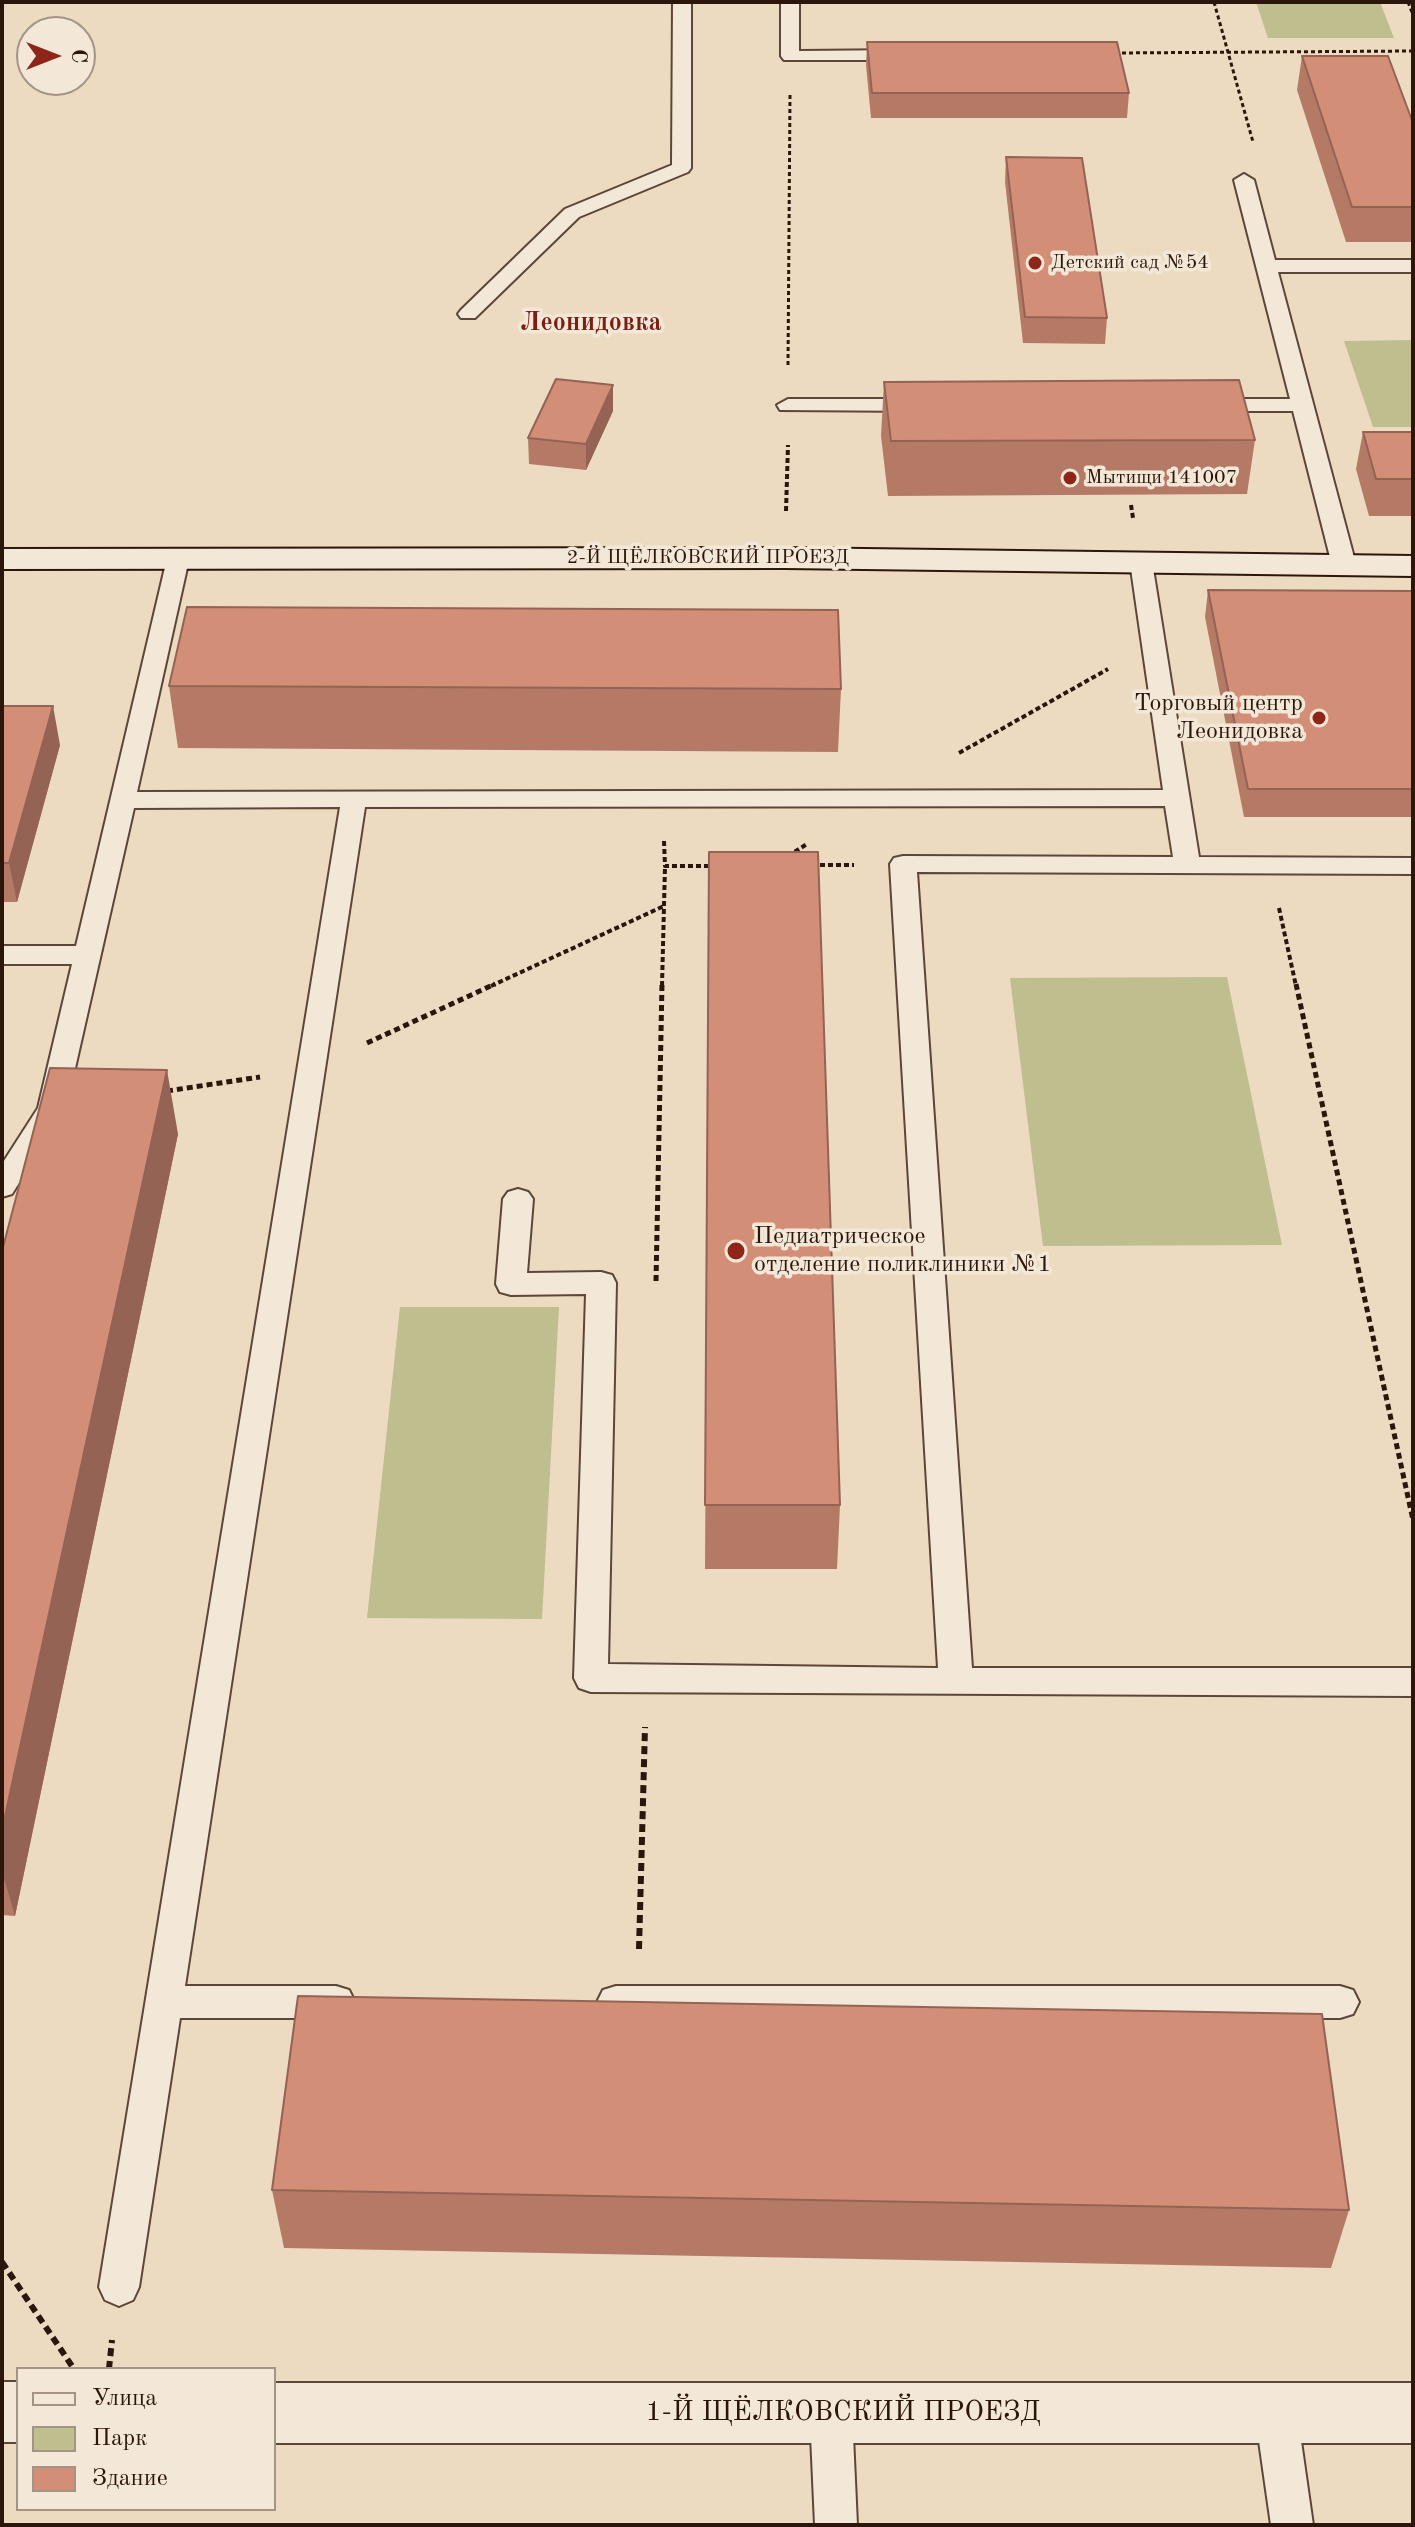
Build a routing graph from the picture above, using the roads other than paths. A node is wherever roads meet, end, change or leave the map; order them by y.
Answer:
1 (682, 2) edge
2 (790, 2) edge
3 (934, 54) edge
4 (1244, 180) dead end
5 (1266, 266) junction
6 (1413, 266) edge
7 (468, 314) dead end
8 (788, 382) road end
9 (944, 405) edge
10 (1178, 405) edge
11 (1302, 405) junction
12 (2, 559) edge
13 (178, 559) junction
14 (1141, 562) junction
15 (1344, 565) junction
16 (1413, 566) edge
17 (1177, 798) junction
18 (354, 799) junction
19 (123, 800) junction
20 (1187, 865) junction
21 (1413, 866) edge
22 (2, 955) edge
23 (87, 955) junction
24 (2, 1187) edge
25 (518, 1199) dead end
26 (956, 1682) junction
27 (1413, 1682) edge
28 (162, 2002) junction
29 (368, 2002) edge
30 (575, 2002) edge
31 (1340, 2002) dead end
32 (119, 2287) dead end
33 (276, 2413) edge
34 (831, 2413) junction
35 (1276, 2413) junction
36 (1413, 2413) edge
37 (836, 2525) edge
38 (1292, 2525) edge

1 - 7 lane
2 - 3 lane
4 - 5 lane
5 - 6 lane
5 - 11 lane
8 - 9 lane
10 - 11 lane
11 - 15 lane
12 - 13 street, 2-Й ЩЁЛКОВСКИЙ ПРОЕЗД
13 - 14 street, 2-Й ЩЁЛКОВСКИЙ ПРОЕЗД
13 - 19 lane
14 - 15 street, 2-Й ЩЁЛКОВСКИЙ ПРОЕЗД
14 - 17 lane
15 - 16 street, 2-Й ЩЁЛКОВСКИЙ ПРОЕЗД
17 - 18 lane
17 - 20 lane
18 - 19 lane
18 - 28 lane
19 - 23 lane
20 - 21 lane
20 - 26 lane
22 - 23 lane
23 - 24 lane
25 - 26 lane
26 - 27 lane
28 - 29 lane
28 - 32 lane
30 - 31 lane
33 - 34 street, 1-Й ЩЁЛКОВСКИЙ ПРОЕЗД
34 - 35 street, 1-Й ЩЁЛКОВСКИЙ ПРОЕЗД
34 - 37 lane
35 - 36 street, 1-Й ЩЁЛКОВСКИЙ ПРОЕЗД
35 - 38 lane

